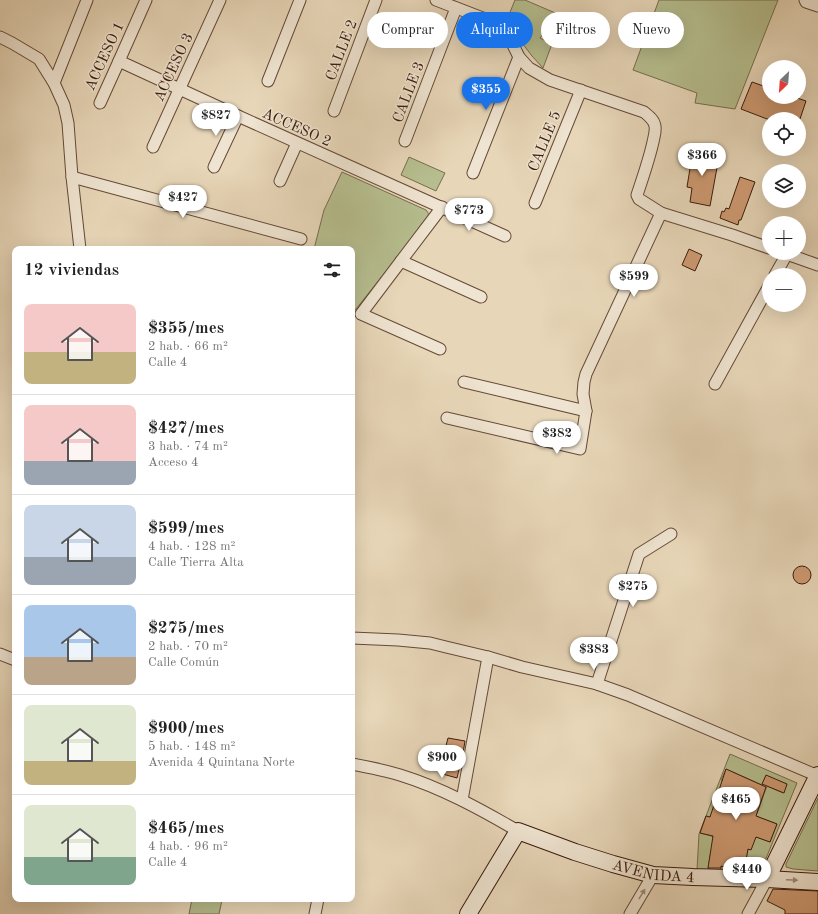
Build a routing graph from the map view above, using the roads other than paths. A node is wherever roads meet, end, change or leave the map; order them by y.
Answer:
1 (87, 0) edge
2 (146, 0) edge
3 (220, 0) edge
4 (300, 0) edge
5 (376, 0) edge
6 (436, 0) edge
7 (806, 1) edge
8 (818, 6) edge
9 (456, 8) junction
10 (0, 37) edge
11 (519, 57) junction
12 (119, 62) junction
13 (268, 81) dead end
14 (54, 82) junction
15 (180, 90) junction
16 (581, 90) junction
17 (100, 103) dead end
18 (334, 111) dead end
19 (238, 116) junction
20 (405, 141) dead end
21 (297, 143) junction
22 (153, 147) dead end
23 (214, 167) dead end
24 (473, 173) dead end
25 (72, 177) junction
26 (280, 180) dead end
27 (535, 203) dead end
28 (442, 207) junction
29 (661, 213) junction
30 (505, 236) dead end
31 (301, 240) dead end
32 (80, 246) edge
33 (762, 246) edge
34 (803, 260) edge
35 (401, 261) junction
36 (818, 265) edge
37 (481, 297) dead end
38 (762, 299) edge
39 (440, 349) dead end
40 (464, 382) dead end
41 (715, 384) dead end
42 (586, 411) junction
43 (447, 418) dead end
44 (671, 534) dead end
45 (355, 638) edge
46 (0, 654) edge
47 (488, 657) junction
48 (12, 659) edge
49 (597, 684) junction
50 (355, 765) edge
51 (818, 775) edge
52 (462, 800) junction
53 (518, 831) junction
54 (653, 875) junction
55 (767, 879) junction
56 (818, 882) edge
57 (317, 902) edge
58 (315, 914) edge
59 (468, 914) edge
60 (630, 914) edge
61 (748, 914) edge

1 - 14 street
2 - 12 street, ACCESO 1
3 - 15 street, ACCESO 3
4 - 13 street
5 - 18 street, CALLE 2
6 - 9 street
7 - 8 street
9 - 11 street
9 - 20 street, CALLE 3
10 - 14 street
11 - 16 street
11 - 24 street
12 - 15 street, ACCESO 2
12 - 17 street, ACCESO 1
14 - 25 street
15 - 19 street, ACCESO 2
15 - 22 street, ACCESO 3
16 - 27 street, CALLE 5
16 - 29 street
19 - 21 street, ACCESO 2
19 - 23 street
21 - 26 street
21 - 28 street, ACCESO 2
25 - 31 street
25 - 32 street
28 - 30 street, ACCESO 2
28 - 35 street
29 - 33 street
29 - 42 street
34 - 36 street
35 - 37 street
35 - 39 street
38 - 41 street
40 - 42 street
42 - 43 street
44 - 49 street
45 - 47 street
46 - 48 street
47 - 49 street
47 - 52 street
49 - 51 street
50 - 52 street
51 - 55 main road
52 - 53 street
53 - 54 main road, AVENIDA 4
53 - 59 main road
54 - 55 main road, AVENIDA 4
60 -> 54 street
55 -> 56 main road, AVENIDA 4
55 - 61 street
57 - 58 street

